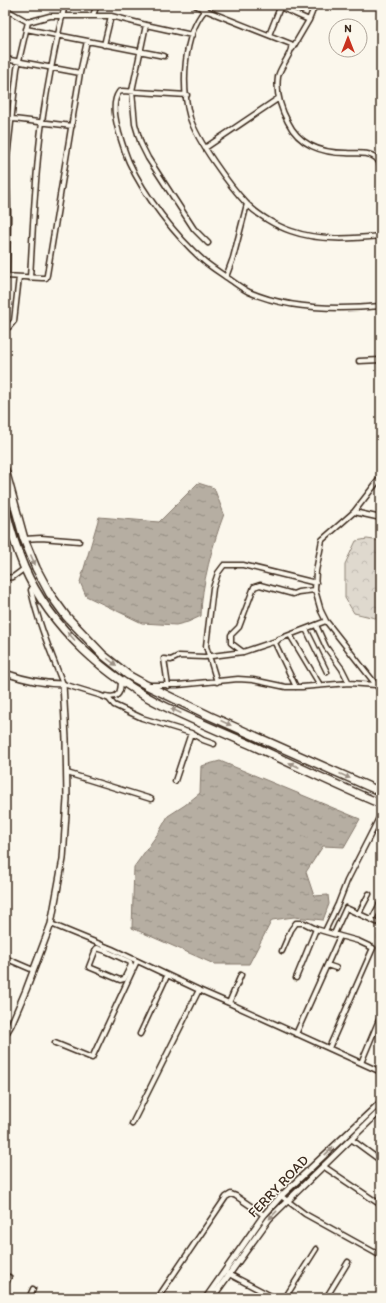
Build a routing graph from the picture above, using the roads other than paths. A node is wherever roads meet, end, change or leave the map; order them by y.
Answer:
1 (65, 5) edge
2 (97, 5) edge
3 (195, 5) edge
4 (207, 5) edge
5 (315, 5) edge
6 (281, 6) edge
7 (5, 9) edge
8 (205, 10) junction
9 (93, 15) junction
10 (62, 16) junction
11 (111, 16) junction
12 (309, 20) junction
13 (28, 22) junction
14 (146, 26) junction
15 (26, 29) junction
16 (192, 34) junction
17 (269, 35) junction
18 (58, 36) junction
19 (87, 41) junction
20 (104, 45) junction
21 (292, 50) junction
22 (140, 52) junction
23 (164, 56) dead end
24 (5, 59) edge
25 (18, 62) junction
26 (51, 68) junction
27 (80, 73) junction
28 (132, 91) junction
29 (187, 95) junction
30 (279, 98) junction
31 (5, 118) edge
32 (11, 119) junction
33 (42, 123) junction
34 (72, 126) junction
35 (205, 148) junction
36 (381, 166) edge
37 (247, 204) junction
38 (381, 236) edge
39 (5, 238) edge
40 (208, 243) dead end
41 (8, 246) junction
42 (6, 276) edge
43 (18, 277) junction
44 (226, 277) junction
45 (30, 278) junction
46 (381, 306) edge
47 (5, 328) edge
48 (381, 360) edge
49 (359, 361) dead end
50 (5, 470) edge
51 (381, 477) edge
52 (379, 485) edge
53 (5, 507) edge
54 (354, 512) junction
55 (381, 518) edge
56 (24, 539) junction
57 (79, 541) dead end
58 (24, 568) junction
59 (5, 578) edge
60 (316, 583) junction
61 (34, 587) junction
62 (315, 590) junction
63 (326, 621) junction
64 (316, 625) junction
65 (306, 629) junction
66 (290, 635) junction
67 (276, 641) junction
68 (243, 652) junction
69 (210, 656) junction
70 (327, 672) dead end
71 (5, 673) edge
72 (121, 680) junction
73 (216, 682) junction
74 (349, 683) junction
75 (63, 684) junction
76 (146, 685) junction
77 (320, 685) junction
78 (376, 685) junction
79 (168, 686) junction
80 (296, 687) junction
81 (381, 691) edge
82 (99, 695) junction
83 (191, 733) junction
84 (214, 744) dead end
85 (67, 773) junction
86 (175, 780) dead end
87 (381, 792) edge
88 (152, 799) dead end
89 (381, 804) edge
90 (381, 814) edge
91 (369, 894) dead end
92 (381, 902) edge
93 (359, 913) junction
94 (372, 919) junction
95 (51, 924) junction
96 (381, 924) edge
97 (316, 929) junction
98 (326, 931) junction
99 (334, 934) junction
100 (340, 936) junction
101 (106, 949) junction
102 (282, 951) dead end
103 (5, 958) edge
104 (130, 960) junction
105 (137, 961) junction
106 (327, 965) junction
107 (336, 968) dead end
108 (131, 969) junction
109 (33, 970) junction
110 (241, 975) dead end
111 (167, 976) junction
112 (296, 978) dead end
113 (199, 990) junction
114 (229, 1003) junction
115 (381, 1015) edge
116 (140, 1034) dead end
117 (296, 1034) junction
118 (5, 1035) edge
119 (55, 1043) dead end
120 (329, 1048) junction
121 (361, 1063) junction
122 (381, 1072) edge
123 (381, 1102) edge
124 (380, 1113) edge
125 (132, 1124) dead end
126 (351, 1139) junction
127 (381, 1161) edge
128 (323, 1166) junction
129 (281, 1196) junction
130 (286, 1201) junction
131 (381, 1204) edge
132 (264, 1215) junction
133 (316, 1249) dead end
134 (381, 1256) edge
135 (348, 1262) dead end
136 (227, 1273) junction
137 (9, 1277) dead end
138 (5, 1286) edge
139 (33, 1289) dead end
140 (29, 1298) edge
141 (160, 1298) edge
142 (206, 1298) edge
143 (212, 1298) edge
144 (275, 1298) edge
145 (285, 1298) edge
146 (326, 1298) edge

1 - 10 street
2 - 9 street
3 - 8 street
4 - 8 street
5 - 12 street
6 - 12 street
6 - 17 street
7 - 13 street
8 - 16 street
8 - 17 street
9 - 10 street
9 - 11 street
10 - 13 street
10 - 18 street
11 - 14 street
11 - 20 street
12 - 21 street
13 - 15 street
14 - 16 street
14 - 22 street
15 - 18 street
15 - 25 street
16 - 29 street
17 - 21 street
18 - 19 street
18 - 26 street
19 - 20 street
19 - 27 street
20 - 22 street
21 - 30 street
22 - 23 street
22 - 28 street
24 - 25 street
25 - 26 street
25 - 32 street
26 - 27 street
26 - 33 street
27 - 34 street
28 - 29 street
28 - 40 street
28 - 44 street
29 - 35 street
30 - 35 street
30 - 36 street
31 - 32 street
32 - 33 street
32 - 41 street
33 - 34 street
33 - 45 street
34 - 45 street
35 - 37 street
37 - 38 street
37 - 44 street
39 - 41 street
41 - 42 street
42 - 43 street
43 - 45 street
43 - 47 street
44 - 46 street
48 - 49 street
50 - 56 highway
51 - 52 street
52 - 54 street
53 - 58 highway
54 - 55 street
54 - 60 street
56 - 57 street
56 -> 76 highway
58 - 59 street
58 - 61 highway
60 - 62 street
60 - 69 street
72 -> 61 highway
61 - 75 street
62 - 63 street
62 - 68 street
63 - 64 street
63 - 78 street
64 - 65 street
64 - 74 street
65 - 66 street
65 - 70 street
66 - 67 street
66 - 77 street
67 - 68 street
67 - 80 street
68 - 69 street
69 - 73 street
69 - 79 street
71 - 75 street
72 - 82 street
89 -> 72 highway
73 - 79 street
73 - 80 street
74 - 77 street
74 - 78 street
75 - 82 street
75 - 85 street
76 - 79 street
76 -> 87 highway
77 - 80 street
78 - 81 street
82 - 83 street
83 - 84 street
83 - 86 street
85 - 88 street
85 - 95 street
90 - 98 street
91 - 93 street
92 - 94 street
93 - 94 street
93 - 99 street
94 - 96 street
95 - 101 street
95 - 109 street
97 - 98 street
97 - 102 street
97 - 112 street
98 - 99 street
99 - 100 street
100 - 106 street
100 - 120 street
101 - 104 street
101 - 108 street
103 - 109 street
104 - 105 street
104 - 108 street
105 - 108 street
105 - 111 street
106 - 107 street
106 - 117 street
108 - 119 street
109 - 118 street
110 - 114 street
111 - 113 street
111 - 116 street
113 - 114 street
113 - 125 street
114 - 117 street
115 - 121 street
117 - 120 street
120 - 121 street
121 - 122 street
129 -> 123 street, FERRY ROAD
124 - 126 street, FERRY ROAD
126 - 127 street
126 - 128 street, FERRY ROAD
128 - 130 street, FERRY ROAD
128 - 131 street
129 - 130 street
129 - 132 street, FERRY ROAD
130 - 134 street
130 -> 136 street, FERRY ROAD
132 - 136 street, FERRY ROAD
132 - 141 street
133 - 145 street
135 - 146 street
136 - 142 street, FERRY ROAD
136 - 143 street, FERRY ROAD
136 - 144 street
137 - 138 street
139 - 140 street

